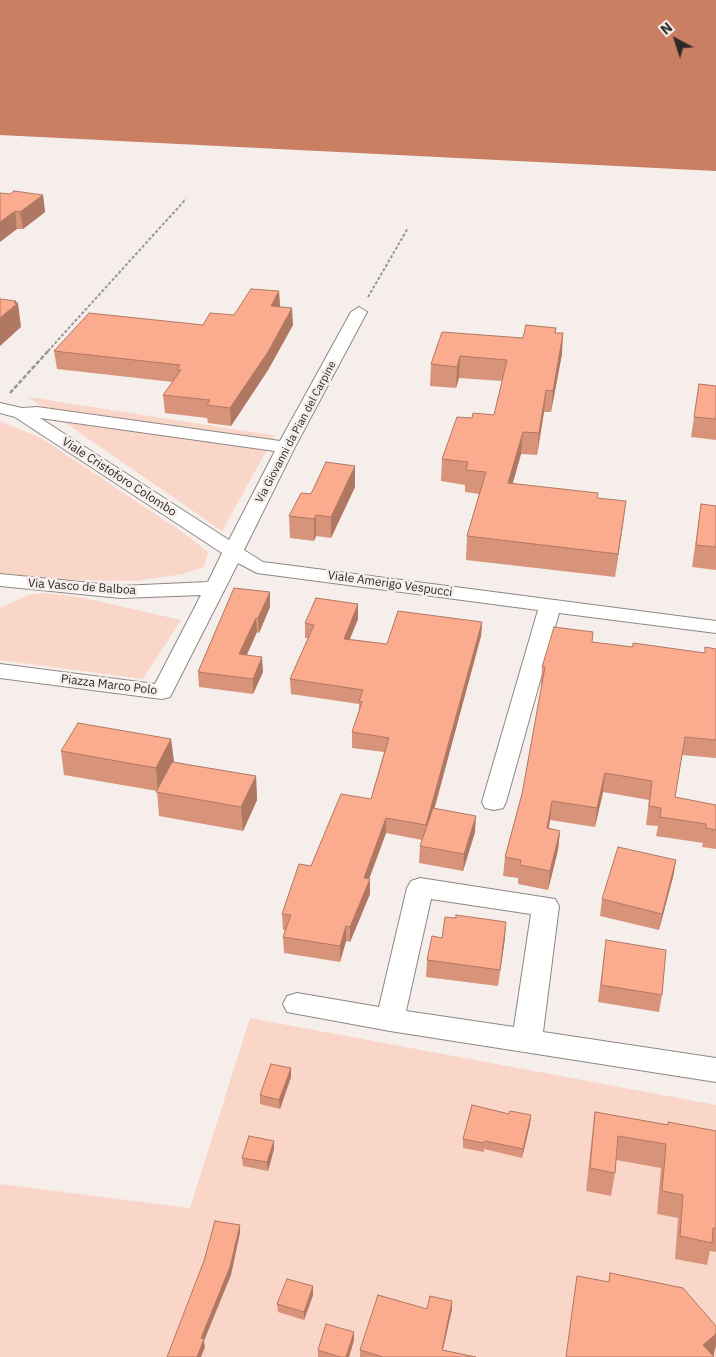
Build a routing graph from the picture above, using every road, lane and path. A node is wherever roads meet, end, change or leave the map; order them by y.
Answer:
1 (186, 199) dead end
2 (408, 228) dead end
3 (359, 312) joint
4 (3, 403) edge
5 (21, 413) junction
6 (286, 447) junction
7 (234, 552) junction
8 (0, 580) edge
9 (24, 584) junction
10 (215, 588) junction
11 (0, 597) edge
12 (550, 606) junction
13 (716, 627) edge
14 (0, 671) edge
15 (494, 802) dead end
16 (297, 1004) dead end
17 (390, 1020) junction
18 (527, 1041) junction
19 (716, 1070) edge

1 - 4 path
2 - 3 path
3 - 6 street, Via Giovanni da Pian del Carpine
4 - 5 street, Viale Cristoforo Colombo
5 - 6 street
5 - 7 street, Viale Cristoforo Colombo
6 - 7 street, Via Giovanni da Pian del Carpine
7 - 10 street
7 - 12 street, Viale Amerigo Vespucci
8 - 9 street, Via Vasco de Balboa
9 - 10 street, Via Vasco de Balboa
9 - 11 street
10 - 14 street, Piazza Marco Polo
12 - 13 street, Viale Amerigo Vespucci
12 - 15 street
16 - 17 street
17 - 18 street
17 - 18 street
18 - 19 street

